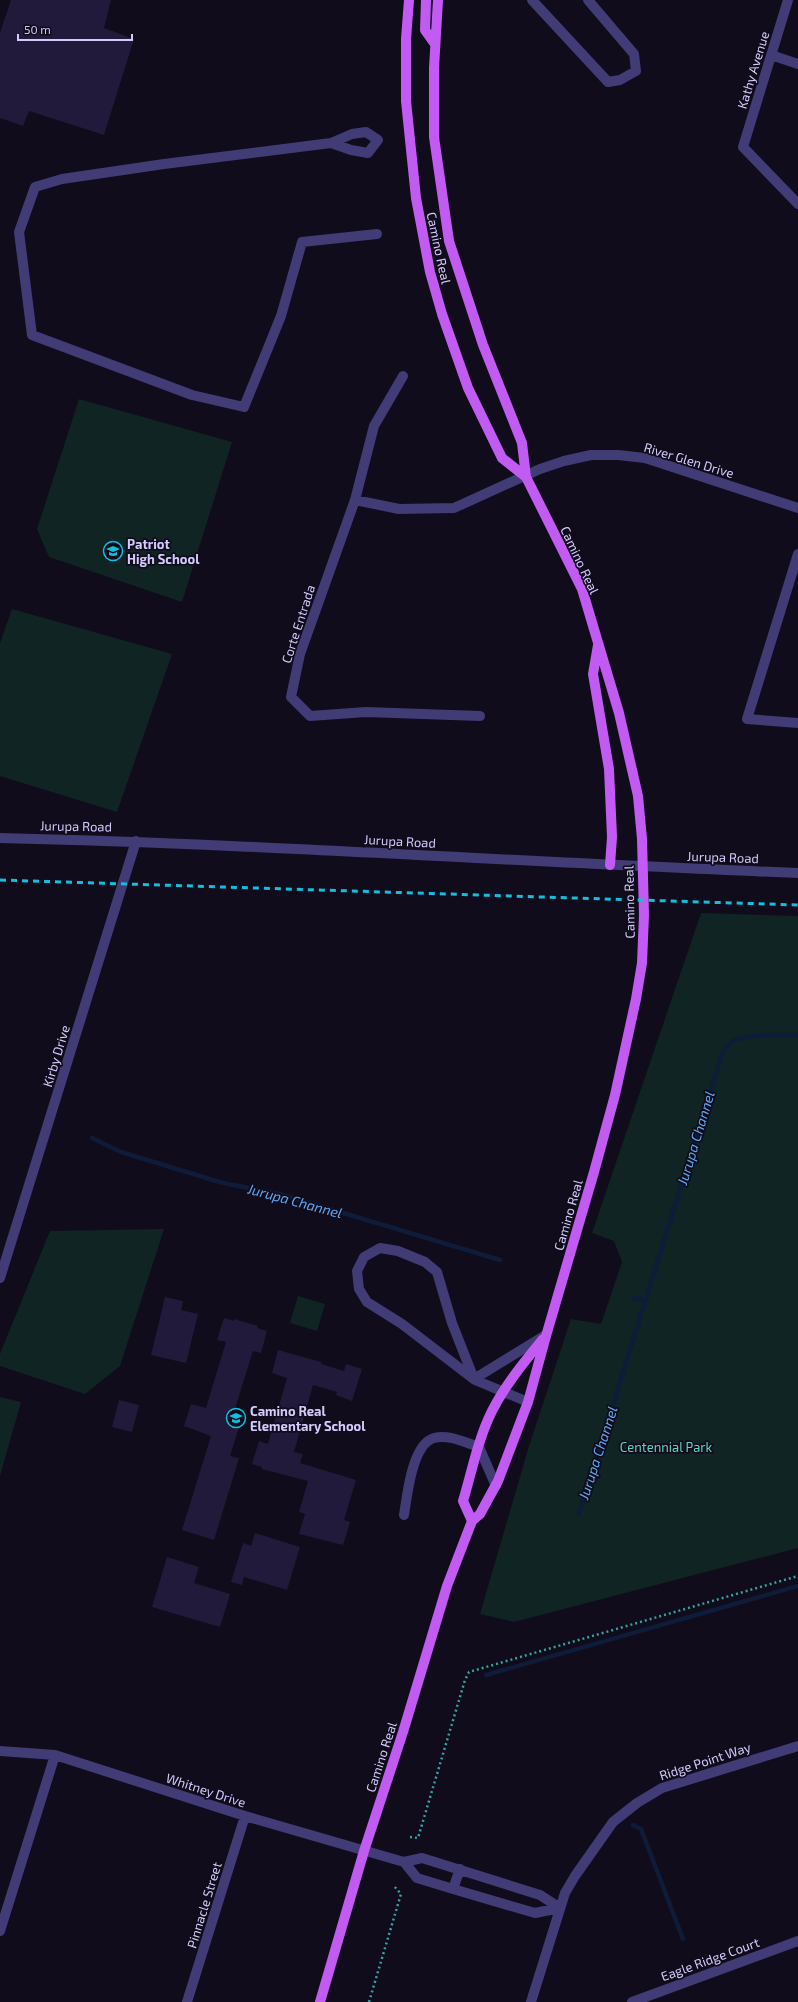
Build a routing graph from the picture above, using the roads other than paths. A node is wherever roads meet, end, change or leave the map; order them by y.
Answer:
1 (409, 0) edge
2 (426, 0) edge
3 (438, 0) edge
4 (532, 0) edge
5 (588, 0) edge
6 (788, 0) edge
7 (435, 44) junction
8 (771, 55) junction
9 (798, 64) edge
10 (331, 143) dead end
11 (798, 204) edge
12 (377, 234) dead end
13 (403, 376) dead end
14 (526, 477) junction
15 (355, 500) junction
16 (798, 508) edge
17 (798, 554) edge
18 (598, 642) junction
19 (480, 716) dead end
20 (798, 723) edge
21 (0, 838) edge
22 (136, 841) junction
23 (610, 865) junction
24 (642, 867) junction
25 (798, 873) edge
26 (0, 1278) edge
27 (546, 1336) junction
28 (474, 1379) junction
29 (504, 1392) junction
30 (528, 1402) junction
31 (479, 1447) junction
32 (496, 1486) junction
33 (404, 1515) dead end
34 (472, 1521) junction
35 (798, 1746) edge
36 (0, 1751) edge
37 (55, 1755) junction
38 (245, 1816) junction
39 (364, 1851) junction
40 (404, 1862) junction
41 (460, 1869) junction
42 (453, 1889) junction
43 (560, 1908) junction
44 (0, 1931) edge
45 (798, 1940) edge
46 (187, 2002) edge
47 (320, 2002) edge
48 (532, 2002) edge
49 (632, 2002) edge

1 - 14 main road, Camino Real
2 - 7 main road
3 - 7 main road, Camino Real
4 - 5 street
6 - 8 street, Kathy Avenue
7 - 14 main road, Camino Real
8 - 9 street
8 - 11 street, Kathy Avenue
10 - 12 street
13 - 15 street, Corte Entrada
14 - 15 street, River Glen Drive
14 - 16 street, River Glen Drive
14 - 18 main road, Camino Real
15 - 19 street, Corte Entrada
17 - 20 street
18 - 23 main road
18 - 24 main road, Camino Real
21 - 22 street, Jurupa Road
22 - 23 street, Jurupa Road
22 - 26 street, Kirby Drive
23 - 24 street, Jurupa Road
24 - 25 street, Jurupa Road
24 - 27 main road, Camino Real
27 - 28 street
27 - 29 main road, Camino Real
27 - 30 main road, Camino Real
28 - 28 street
28 - 29 street
29 - 30 street
29 - 31 main road, Camino Real
30 - 32 main road, Camino Real
31 - 32 street
31 - 33 street
31 - 34 main road, Camino Real
32 - 34 main road, Camino Real
34 - 39 main road, Camino Real
35 - 43 street, Ridge Point Way
36 - 37 street, Whitney Drive
37 - 38 street, Whitney Drive
37 - 44 street
38 - 39 street, Whitney Drive
38 - 46 street, Pinnacle Street
39 - 40 street, Whitney Drive
39 - 47 main road, Camino Real
40 - 41 street, Whitney Drive
40 - 42 street
41 - 42 street
41 - 43 street, Whitney Drive
42 - 43 street
43 - 48 street, Ridge Point Way
45 - 49 street, Eagle Ridge Court

